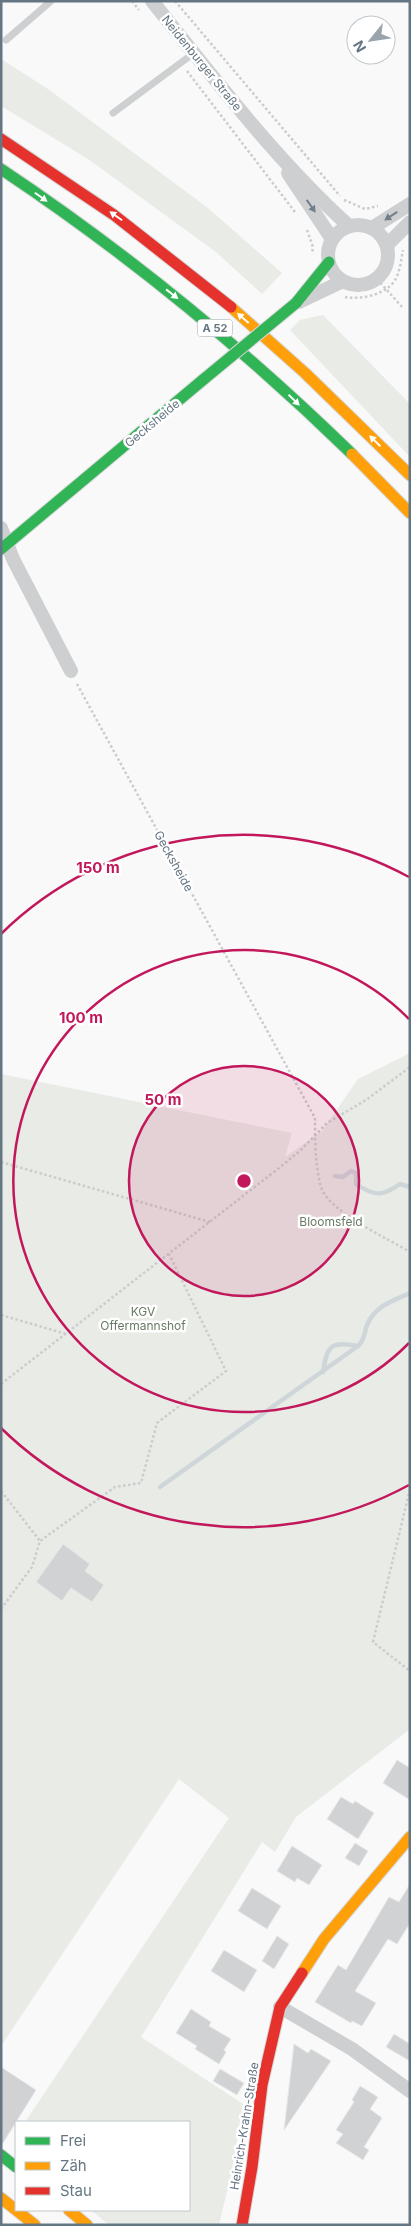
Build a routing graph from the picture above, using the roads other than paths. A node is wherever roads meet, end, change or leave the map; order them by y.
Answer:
1 (51, 1) edge
2 (152, 1) edge
3 (6, 40) dead end
4 (194, 53) junction
5 (113, 114) dead end
6 (1, 139) edge
7 (1, 169) edge
8 (410, 204) edge
9 (325, 213) junction
10 (407, 224) edge
11 (349, 226) junction
12 (372, 228) junction
13 (332, 239) junction
14 (387, 245) junction
15 (329, 262) junction
16 (343, 281) junction
17 (296, 304) junction
18 (410, 475) edge
19 (410, 513) edge
20 (1, 528) edge
21 (5, 546) edge
22 (70, 672) road end
23 (410, 1837) edge
24 (280, 2008) junction
25 (410, 2092) edge
26 (1, 2155) edge
27 (15, 2166) edge
28 (1, 2198) edge
29 (15, 2209) edge
30 (17, 2211) edge
31 (70, 2211) edge
32 (35, 2225) edge
33 (87, 2225) edge
34 (242, 2225) edge

1 - 3 lane
2 - 4 street, Neidenburger Straße
4 - 5 lane
4 - 9 street, Neidenburger Straße
18 -> 6 main road, A 52
7 -> 19 main road, A 52
8 -> 12 street
9 - 11 street, Neidenburger Straße
9 - 13 street, Neidenburger Straße
10 - 14 street
11 - 12 street
11 - 13 street
12 - 14 street
13 - 15 street
14 - 16 street
15 - 16 street
15 - 17 main road, Gecksheide
16 - 17 street, Gecksheide
17 - 21 main road, Gecksheide, bridge
20 - 21 street
21 - 22 street
23 - 24 main road, Heinrich-Krahn-Straße
24 - 25 street
24 - 34 main road, Heinrich-Krahn-Straße
26 - 27 main road
28 - 29 main road
30 - 32 main road
31 - 33 main road

